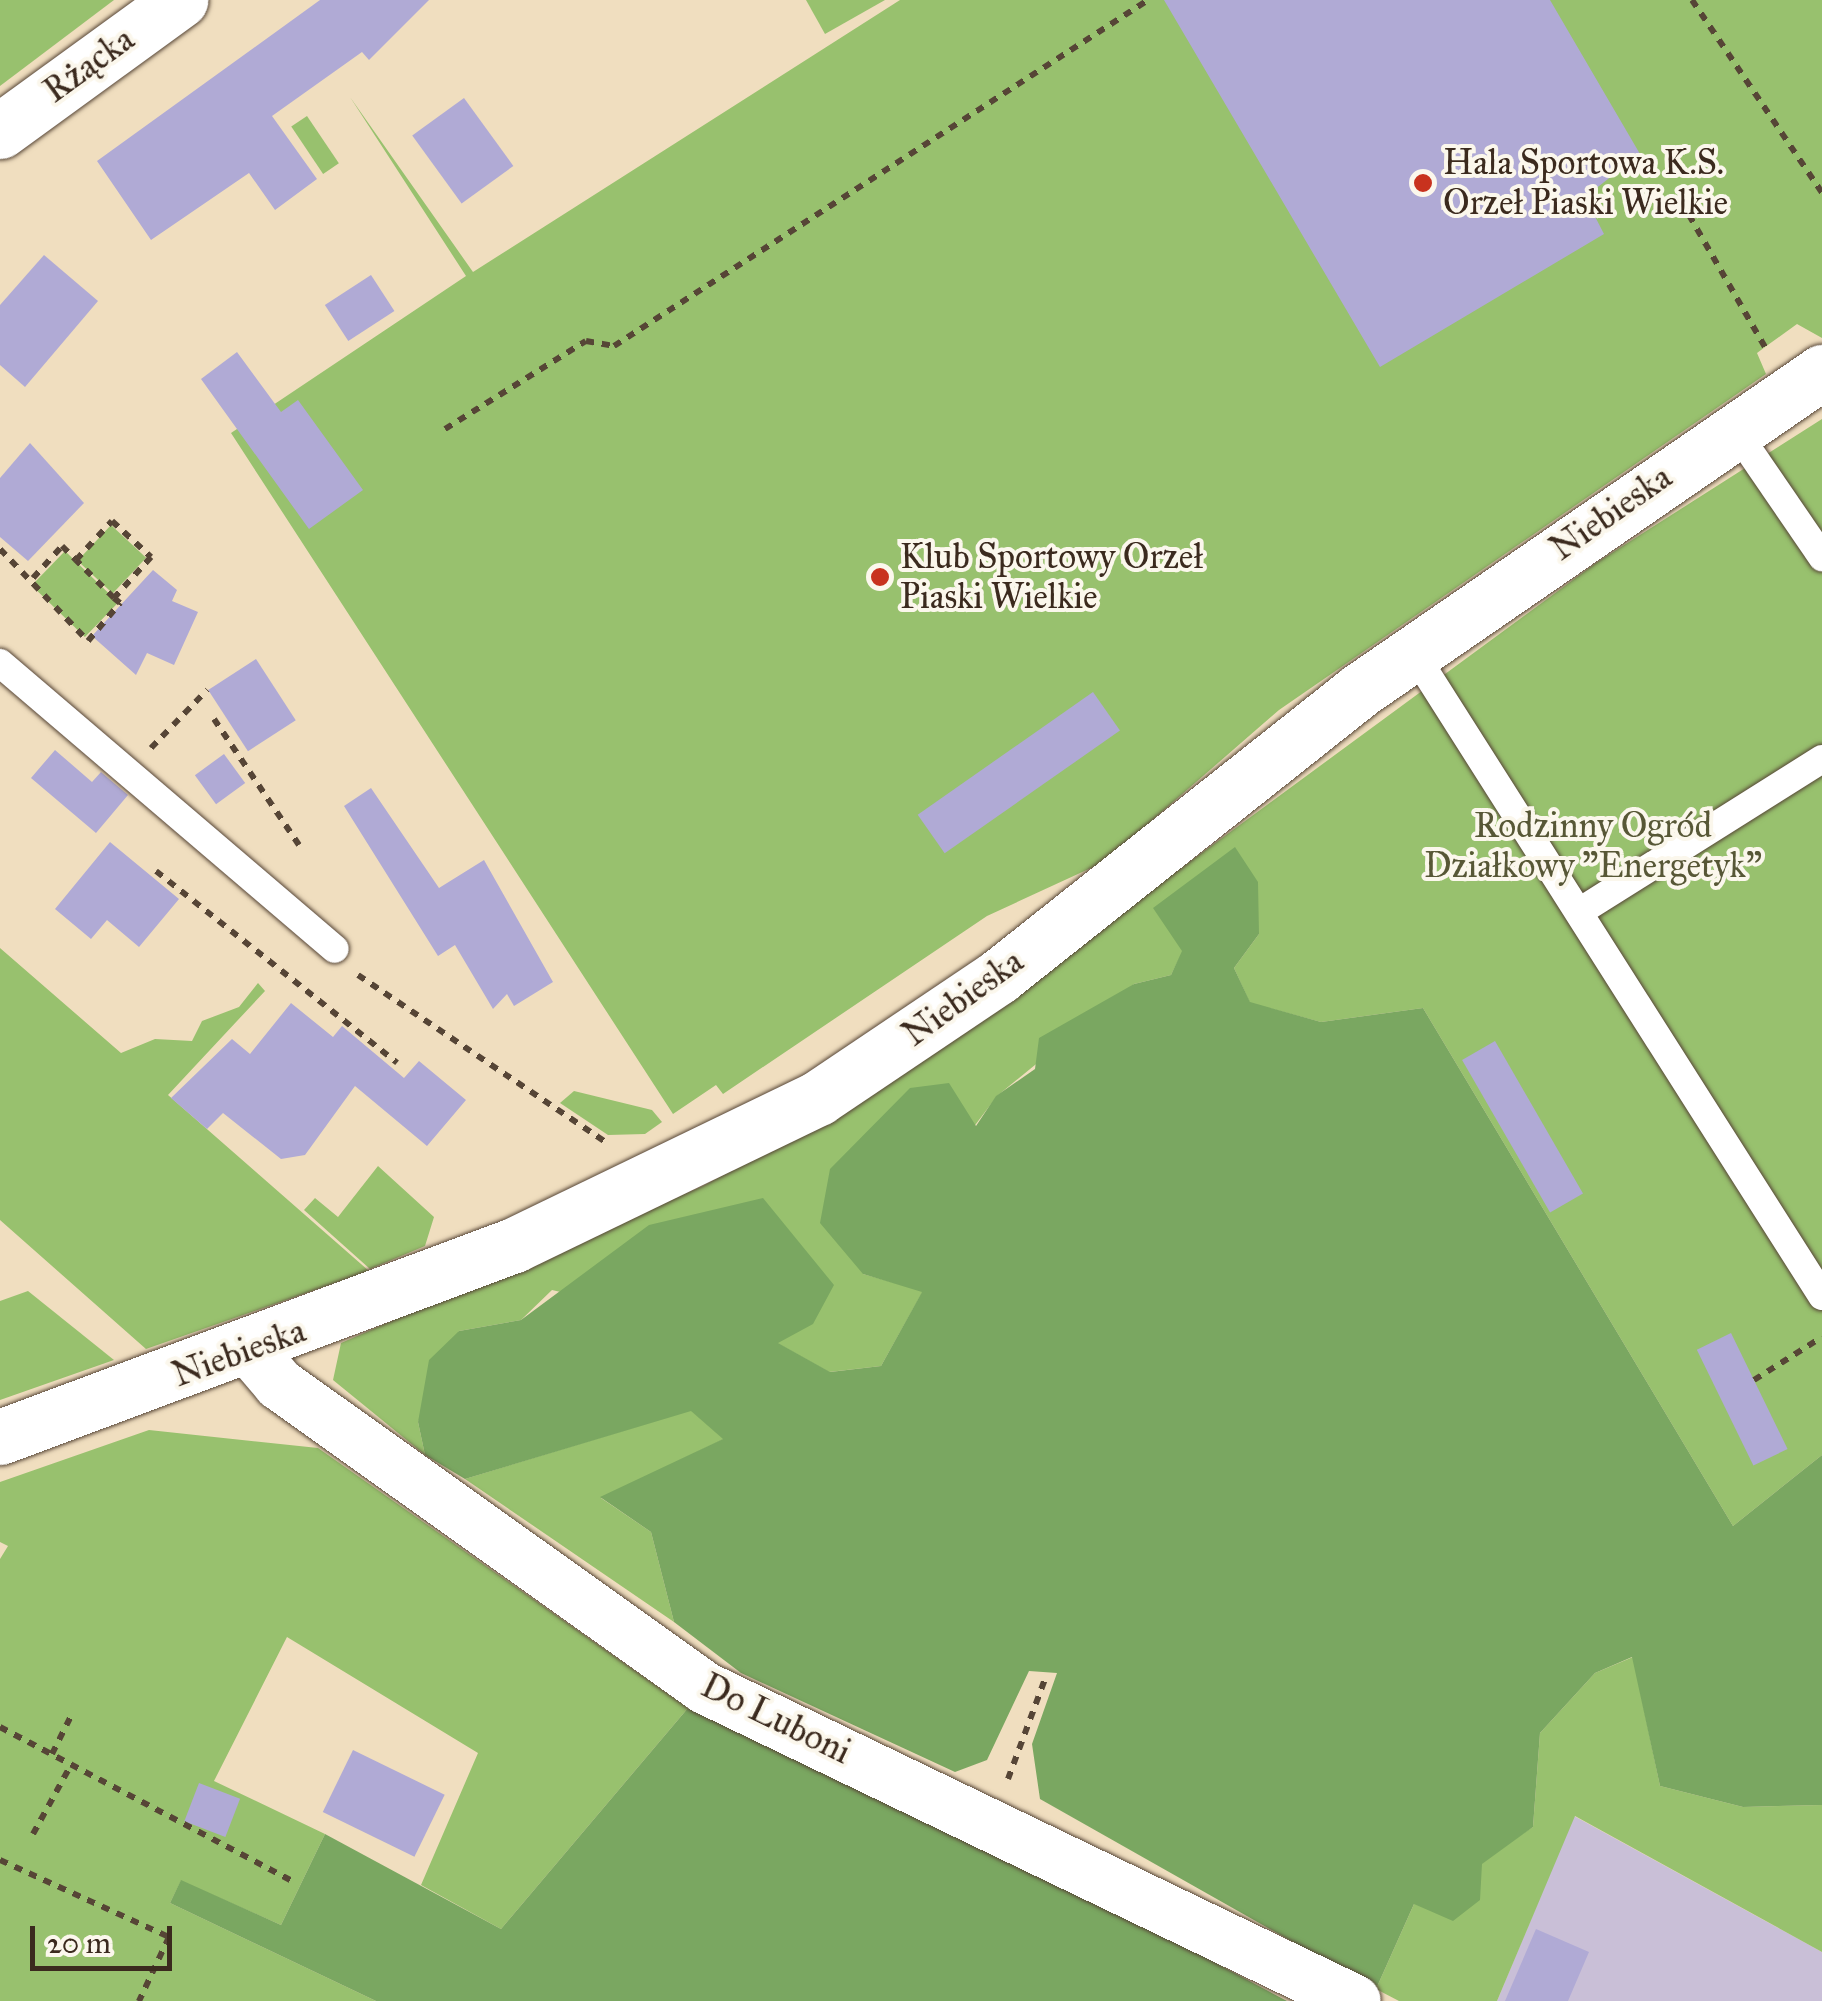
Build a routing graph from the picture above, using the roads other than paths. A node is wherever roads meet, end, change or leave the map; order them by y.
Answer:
1 (180, 0) edge
2 (0, 131) edge
3 (1806, 380) edge
4 (1733, 427) junction
5 (1822, 557) edge
6 (1413, 652) junction
7 (0, 662) edge
8 (1822, 759) edge
9 (1579, 912) junction
10 (335, 949) road end
11 (1822, 1296) edge
12 (250, 1350) junction
13 (0, 1437) edge
14 (1355, 2001) edge

1 - 2 street, Rżącka
3 - 4 street, Niebieska
4 - 5 lane
4 - 6 street, Niebieska
6 - 9 lane
6 - 12 street, Niebieska
7 - 10 lane
8 - 9 lane
9 - 11 lane
12 - 13 street, Niebieska
12 - 14 street, Do Luboni

